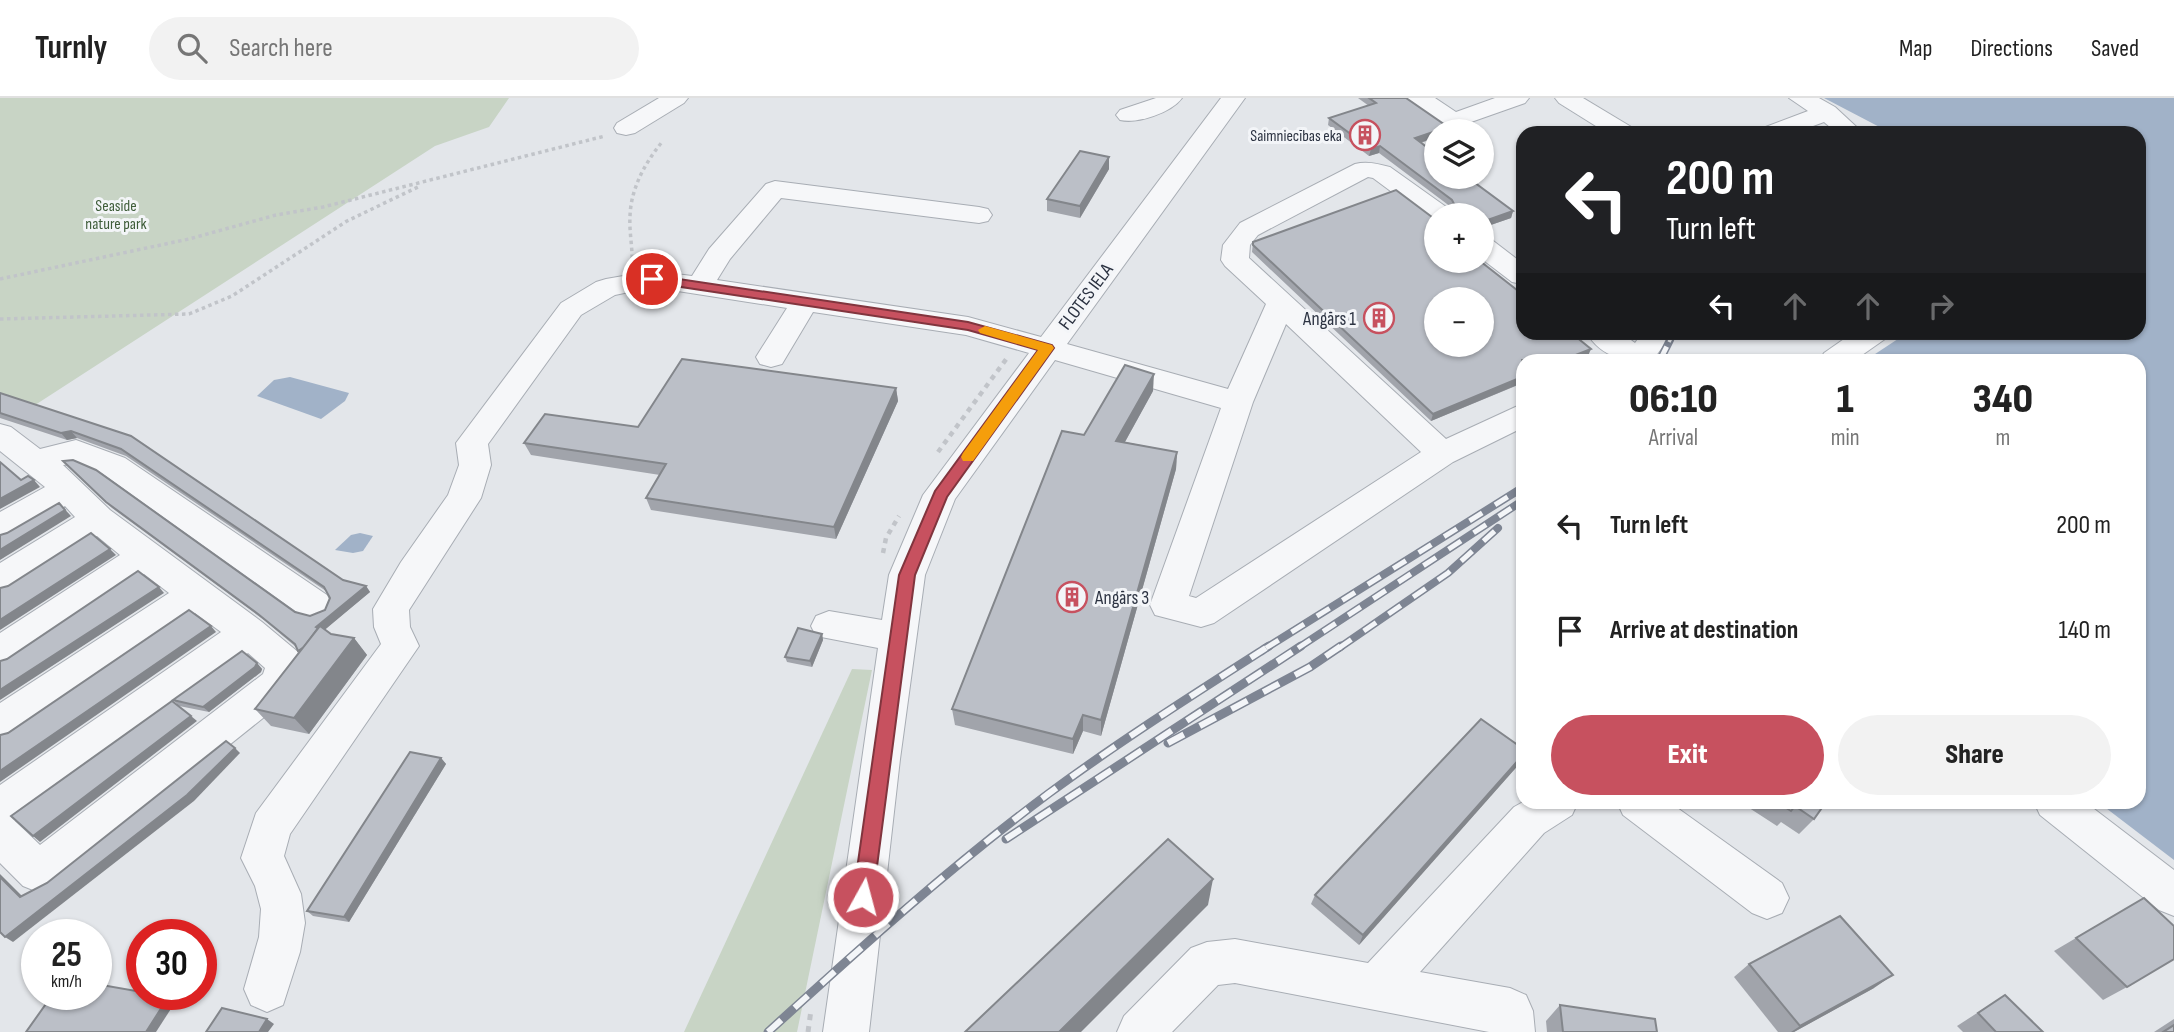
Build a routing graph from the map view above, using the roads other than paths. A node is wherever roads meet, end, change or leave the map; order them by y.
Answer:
1 (676, 98) edge
2 (1419, 98) edge
3 (1517, 98) edge
4 (1567, 98) edge
5 (1801, 98) edge
6 (1200, 101) edge
7 (1827, 112) junction
8 (1128, 115) dead end
9 (1613, 126) edge
10 (1790, 126) edge
11 (1843, 126) edge
12 (626, 128) road end
13 (1424, 203) edge
14 (979, 215) dead end
15 (1494, 255) edge
16 (1516, 272) edge
17 (701, 284) junction
18 (805, 301) junction
19 (1281, 303) junction
20 (1611, 340) edge
21 (1864, 340) edge
22 (1047, 348) junction
23 (1630, 354) edge
24 (1844, 354) edge
25 (771, 356) dead end
26 (1238, 402) junction
27 (1516, 418) edge
28 (0, 435) edge
29 (1442, 454) junction
30 (37, 464) junction
31 (68, 489) junction
32 (98, 519) junction
33 (0, 528) edge
34 (146, 555) junction
35 (0, 580) edge
36 (195, 594) junction
37 (314, 605) dead end
38 (830, 626) dead end
39 (249, 632) junction
40 (899, 636) junction
41 (0, 652) edge
42 (0, 724) edge
43 (0, 808) edge
44 (1547, 809) edge
45 (1646, 809) edge
46 (2063, 809) edge
47 (0, 834) edge
48 (2174, 896) edge
49 (1767, 898) dead end
50 (1377, 986) junction
51 (267, 989) dead end
52 (846, 1032) edge
53 (1140, 1032) edge
54 (1512, 1032) edge

1 - 12 street
2 - 3 street
4 - 9 street
5 - 7 street
6 - 8 street
6 - 22 street, FLOTES IELA
7 - 10 street
7 - 11 street
13 - 19 street
14 - 17 street
15 - 16 street
17 - 18 street
17 - 51 street
18 - 22 street
18 - 25 street
19 - 26 street
19 - 29 street
20 - 23 street
21 - 24 street
22 - 26 street
22 - 40 street, FLOTES IELA
26 - 29 street
27 - 29 street
28 - 30 street
30 - 31 street
30 - 37 street
31 - 32 street
31 - 33 street
32 - 34 street
32 - 35 street
34 - 36 street
34 - 41 street
36 - 39 street
36 - 42 street
38 - 40 street
39 - 43 street
39 - 47 street
40 - 52 street, FLOTES IELA
44 - 50 street
45 - 49 street
46 - 48 street
50 - 53 street
50 - 54 street

